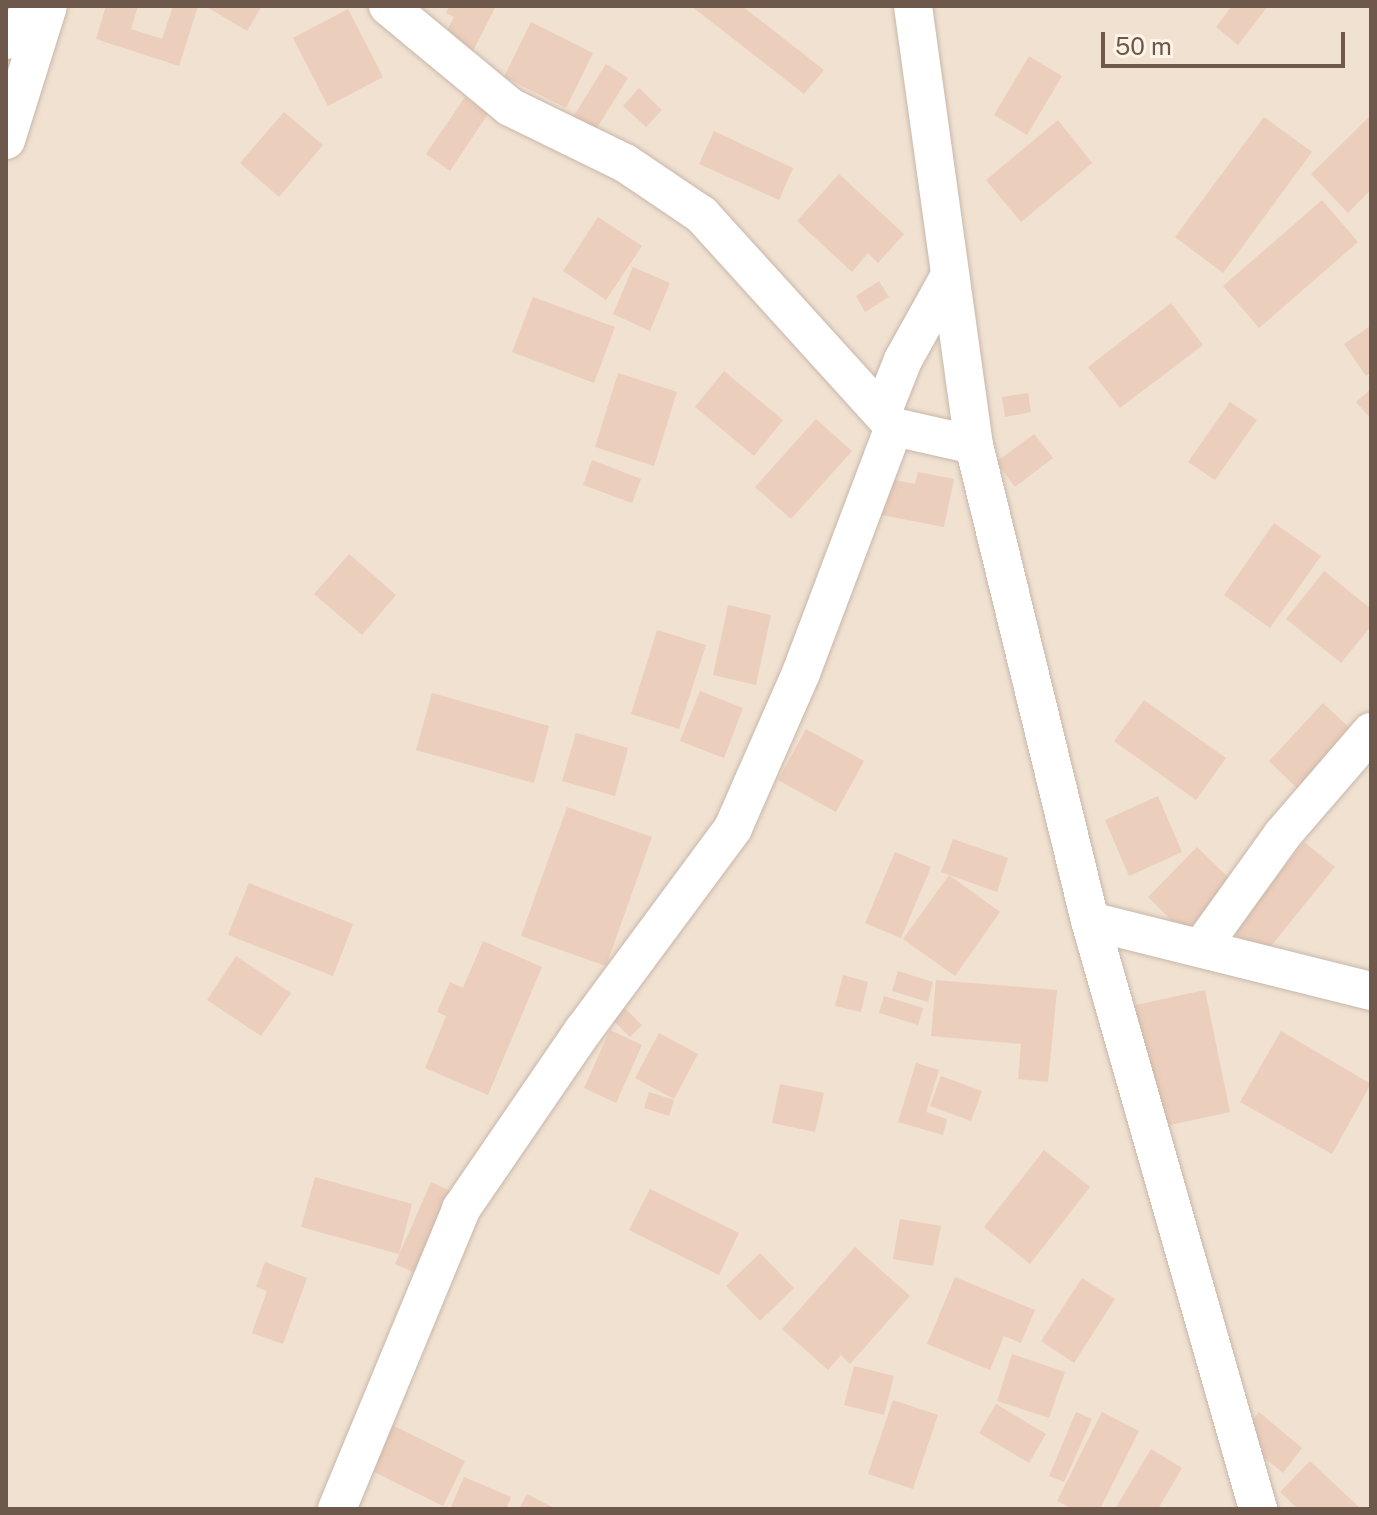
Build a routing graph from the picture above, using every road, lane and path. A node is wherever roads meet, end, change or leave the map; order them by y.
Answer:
1 (37, 6) edge
2 (48, 6) edge
3 (388, 6) edge
4 (913, 6) edge
5 (6, 40) edge
6 (6, 140) edge
7 (948, 279) junction
8 (888, 420) junction
9 (974, 445) junction
10 (1371, 732) edge
11 (1090, 921) junction
12 (1201, 948) junction
13 (1371, 991) edge
14 (337, 1509) edge
15 (1258, 1509) edge

1 - 5 street
2 - 6 street
3 - 8 street
4 - 7 street
7 - 8 street
7 - 9 street
8 - 9 street
8 - 14 street
9 - 11 street
10 - 12 street
11 - 12 street
11 - 15 street
12 - 13 street

